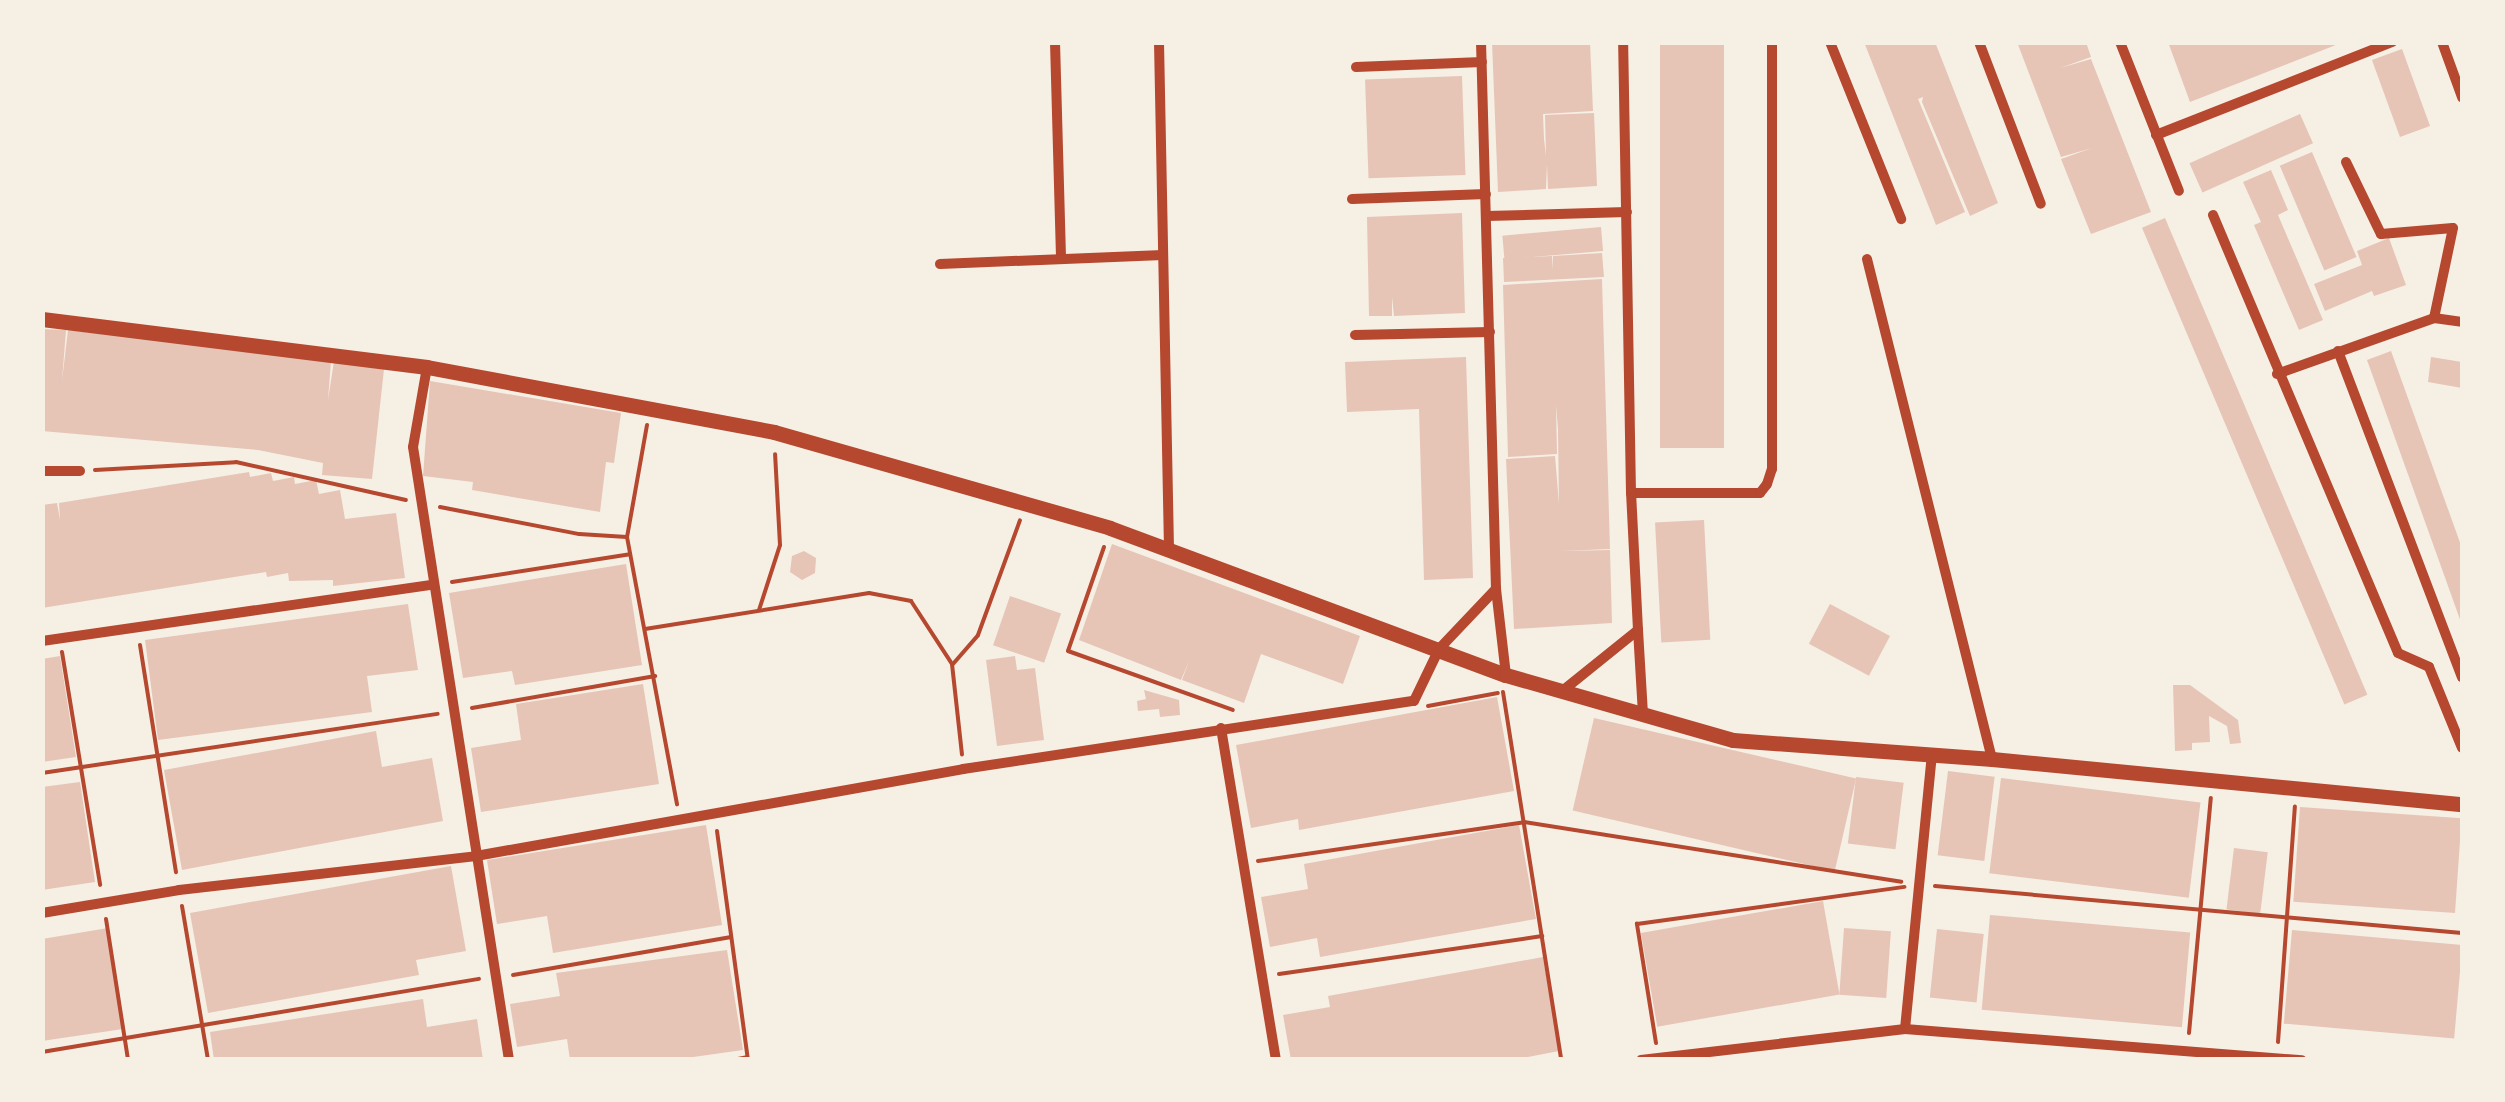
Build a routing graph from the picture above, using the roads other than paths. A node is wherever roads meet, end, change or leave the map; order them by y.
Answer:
1 (1054, 42) edge
2 (1160, 42) edge
3 (1481, 42) edge
4 (1624, 42) edge
5 (1772, 42) edge
6 (1830, 42) edge
7 (1979, 42) edge
8 (2120, 42) edge
9 (2392, 42) edge
10 (2442, 42) edge
11 (1482, 62) junction
12 (1356, 67) dead end
13 (2462, 97) edge
14 (2156, 134) junction
15 (2346, 162) dead end
16 (2178, 190) dead end
17 (1486, 194) junction
18 (1352, 200) dead end
19 (2041, 204) dead end
20 (1627, 212) junction
21 (1487, 216) junction
22 (2213, 216) dead end
23 (1901, 219) dead end
24 (1164, 256) junction
25 (1061, 259) junction
26 (1868, 259) dead end
27 (940, 264) dead end
28 (2434, 318) junction
29 (42, 319) edge
30 (2462, 322) edge
31 (1490, 332) junction
32 (1355, 334) dead end
33 (2338, 352) junction
34 (427, 367) junction
35 (2278, 374) junction
36 (80, 471) road end
37 (42, 472) edge
38 (1631, 493) junction
39 (1168, 548) junction
40 (433, 585) junction
41 (1496, 589) junction
42 (1638, 630) junction
43 (42, 640) edge
44 (1439, 649) junction
45 (1506, 675) junction
46 (2462, 678) edge
47 (1560, 692) junction
48 (1643, 715) junction
49 (1221, 728) junction
50 (2462, 748) edge
51 (1932, 756) junction
52 (1992, 758) junction
53 (2462, 804) edge
54 (476, 856) junction
55 (42, 913) edge
56 (1905, 1029) junction
57 (2162, 1046) junction
58 (509, 1060) edge
59 (1276, 1060) edge
60 (1641, 1060) edge
61 (2162, 1060) edge
62 (2302, 1060) edge

1 - 25 street
2 - 24 street
3 - 11 street
4 - 20 street
5 - 38 street
6 - 23 street
7 - 19 street
8 - 14 street
9 - 14 street
10 - 13 street
11 - 12 street
11 - 17 street
14 - 16 street
15 - 28 street
17 - 18 street
17 - 21 street
20 - 21 street
20 - 38 street
21 - 31 street
22 - 35 street
24 - 25 street
24 - 39 street
25 - 27 street
26 - 52 street
28 - 30 street
28 - 33 street
29 - 34 street
31 - 32 street
31 - 41 street
33 - 35 street
33 - 46 street
34 - 39 street
34 - 40 street
35 - 50 street
36 - 37 street
38 - 42 street
39 - 44 street
40 - 43 street
40 - 54 street
41 - 44 street
41 - 45 street
42 - 47 street
42 - 48 street
44 - 45 street
44 - 49 street
45 - 47 street
47 - 48 street
48 - 51 street
49 - 54 street
49 - 59 street
51 - 52 street
51 - 56 street
52 - 53 street
54 - 55 street
54 - 58 street
56 - 57 street
56 - 60 street
57 - 61 street
57 - 62 street

